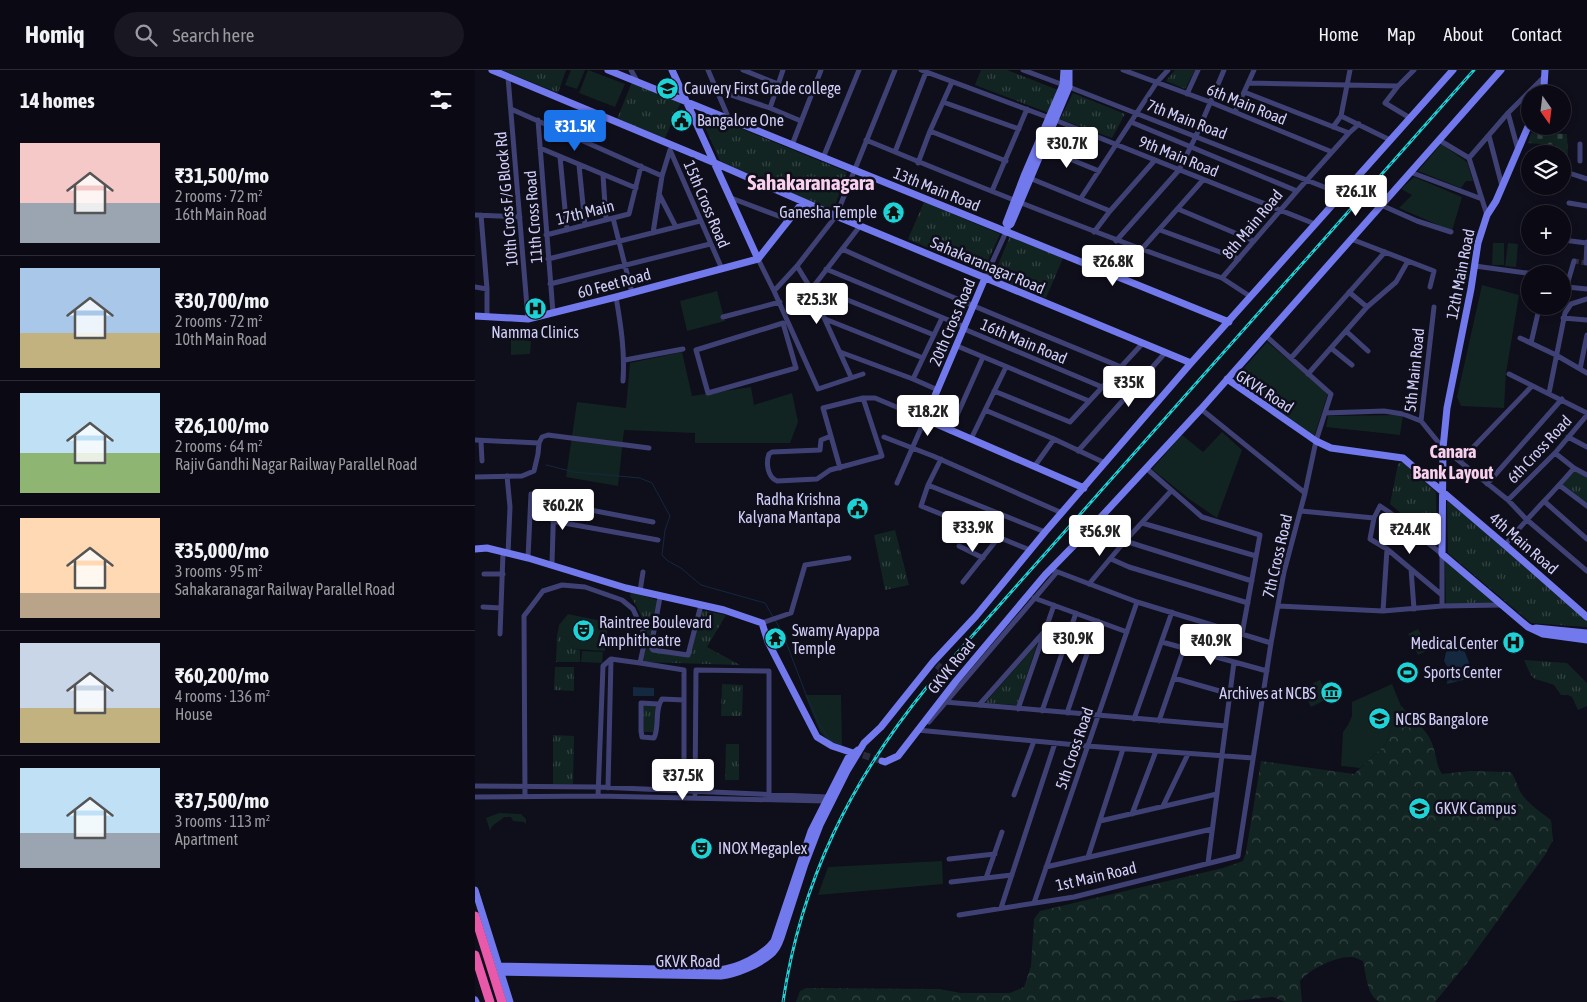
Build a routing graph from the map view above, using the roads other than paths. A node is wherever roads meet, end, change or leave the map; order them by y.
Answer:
1 (492, 70) edge
2 (608, 70) edge
3 (631, 70) edge
4 (672, 70) edge
5 (708, 70) edge
6 (743, 70) edge
7 (783, 70) edge
8 (821, 70) edge
9 (859, 70) edge
10 (895, 70) edge
11 (1023, 70) edge
12 (1064, 70) edge
13 (1069, 70) edge
14 (1123, 70) edge
15 (1168, 70) edge
16 (1198, 70) edge
17 (1224, 70) edge
18 (1254, 70) edge
19 (1350, 70) edge
20 (1414, 70) edge
21 (1453, 70) edge
22 (1501, 70) edge
23 (923, 71) edge
24 (1545, 73) edge
25 (509, 77) junction
26 (637, 81) junction
27 (952, 82) junction
28 (1157, 82) junction
29 (1248, 83) junction
30 (778, 84) junction
31 (1347, 85) junction
32 (1066, 86) junction
33 (1398, 86) junction
34 (716, 90) junction
35 (1244, 92) junction
36 (1187, 94) junction
37 (685, 101) junction
38 (943, 102) junction
39 (1210, 102) junction
40 (769, 108) junction
41 (511, 109) junction
42 (1027, 109) junction
43 (1235, 112) junction
44 (1137, 113) junction
45 (1508, 113) junction
46 (1341, 116) junction
47 (1410, 118) junction
48 (1052, 119) junction
49 (538, 120) junction
50 (729, 120) junction
51 (801, 121) junction
52 (1131, 122) junction
53 (1359, 124) junction
54 (1333, 127) junction
55 (1019, 129) junction
56 (930, 131) junction
57 (1349, 134) junction
58 (1524, 135) edge
59 (1196, 136) junction
60 (1489, 136) junction
61 (866, 140) junction
62 (1390, 140) junction
63 (1439, 140) junction
64 (1580, 144) dead end
65 (792, 145) junction
66 (1116, 145) junction
67 (1190, 147) junction
68 (540, 148) junction
69 (670, 148) junction
70 (1043, 148) junction
71 (1518, 150) junction
72 (895, 152) junction
73 (1332, 152) junction
74 (561, 157) junction
75 (823, 158) junction
76 (1469, 158) junction
77 (1155, 160) junction
78 (1005, 161) junction
79 (1580, 161) dead end
80 (715, 163) junction
81 (918, 163) junction
82 (579, 165) junction
83 (641, 166) junction
84 (854, 170) junction
85 (1179, 170) junction
86 (1099, 171) junction
87 (1410, 172) junction
88 (1571, 174) edge
89 (603, 175) junction
90 (662, 176) junction
91 (1027, 177) junction
92 (1587, 179) edge
93 (1203, 180) junction
94 (1307, 180) junction
95 (1502, 186) junction
96 (636, 188) junction
97 (1297, 191) junction
98 (992, 192) junction
99 (659, 194) junction
100 (1342, 194) junction
101 (730, 198) junction
102 (1081, 198) junction
103 (1482, 199) junction
104 (1017, 201) junction
105 (803, 202) junction
106 (1569, 203) dead end
107 (1381, 205) junction
108 (1587, 206) edge
109 (1178, 209) junction
110 (1281, 210) junction
111 (1110, 211) junction
112 (478, 215) edge
113 (1487, 215) junction
114 (836, 216) junction
115 (520, 217) junction
116 (613, 218) junction
117 (606, 220) junction
118 (789, 220) junction
119 (700, 221) junction
120 (1315, 224) junction
121 (585, 225) junction
122 (860, 226) junction
123 (676, 227) junction
124 (1007, 229) junction
125 (567, 230) junction
126 (1160, 230) junction
127 (1094, 232) junction
128 (1451, 232) dead end
129 (653, 233) junction
130 (547, 235) junction
131 (1351, 239) junction
132 (1116, 241) junction
133 (1254, 241) junction
134 (1571, 241) edge
135 (619, 242) junction
136 (1587, 243) edge
137 (710, 244) junction
138 (842, 249) junction
139 (1142, 250) junction
140 (1385, 252) junction
141 (548, 259) junction
142 (758, 259) junction
143 (1239, 259) junction
144 (1408, 261) junction
145 (1574, 262) dead end
146 (1586, 263) dead end
147 (625, 266) junction
148 (797, 266) junction
149 (1475, 266) junction
150 (722, 269) junction
151 (826, 270) junction
152 (1521, 272) edge
153 (1571, 272) edge
154 (1117, 277) junction
155 (985, 278) junction
156 (1222, 278) junction
157 (550, 284) junction
158 (475, 287) edge
159 (1430, 287) dead end
160 (812, 288) junction
161 (1571, 288) edge
162 (487, 289) junction
163 (1587, 289) edge
164 (774, 291) junction
165 (1349, 292) junction
166 (632, 293) junction
167 (616, 297) junction
168 (1251, 297) junction
169 (1587, 300) edge
170 (779, 302) junction
171 (974, 305) junction
172 (1367, 307) junction
173 (1434, 307) dead end
174 (553, 313) junction
175 (1538, 315) edge
176 (475, 316) edge
177 (487, 317) junction
178 (723, 318) dead end
179 (941, 318) junction
180 (1563, 318) junction
181 (528, 319) junction
182 (825, 319) junction
183 (1587, 320) edge
184 (1229, 322) junction
185 (964, 328) junction
186 (1346, 331) junction
187 (933, 335) junction
188 (1587, 335) edge
189 (1266, 336) junction
190 (1520, 338) dead end
191 (798, 343) junction
192 (1143, 343) junction
193 (1531, 343) junction
194 (790, 346) junction
195 (957, 346) junction
196 (1331, 348) junction
197 (683, 349) dead end
198 (1368, 351) dead end
199 (840, 352) junction
200 (1165, 353) junction
201 (1556, 355) junction
202 (983, 357) junction
203 (923, 358) junction
204 (1291, 358) junction
205 (625, 360) junction
206 (1191, 363) junction
207 (1352, 365) dead end
208 (1006, 367) junction
209 (1121, 367) junction
210 (1580, 369) junction
211 (1587, 373) edge
212 (863, 374) dead end
213 (1308, 374) junction
214 (1509, 374) dead end
215 (851, 377) junction
216 (913, 379) junction
217 (1227, 379) junction
218 (623, 381) dead end
219 (1532, 386) junction
220 (1102, 387) junction
221 (938, 390) junction
222 (994, 391) junction
223 (1549, 393) junction
224 (863, 398) junction
225 (1562, 399) junction
226 (1089, 401) junction
227 (1201, 409) junction
228 (985, 410) junction
229 (1325, 413) junction
230 (1587, 414) edge
231 (925, 419) junction
232 (1421, 421) junction
233 (950, 431) junction
234 (831, 436) junction
235 (885, 437) dead end
236 (1569, 437) junction
237 (971, 439) junction
238 (1054, 439) junction
239 (478, 440) edge
240 (1316, 442) junction
241 (539, 443) junction
242 (1587, 447) edge
243 (649, 448) dead end
244 (913, 448) junction
245 (1443, 448) junction
246 (1078, 450) junction
247 (1555, 453) junction
248 (941, 459) junction
249 (482, 461) dead end
250 (1460, 461) junction
251 (1105, 463) junction
252 (1034, 466) junction
253 (840, 468) junction
254 (1146, 468) junction
255 (1574, 468) junction
256 (1587, 475) edge
257 (507, 476) junction
258 (475, 477) edge
259 (897, 483) dead end
260 (1487, 484) junction
261 (928, 485) junction
262 (1559, 485) junction
263 (1084, 488) junction
264 (1171, 491) junction
265 (1442, 492) junction
266 (1305, 493) junction
267 (531, 494) dead end
268 (1508, 500) junction
269 (1545, 502) junction
270 (1587, 506) edge
271 (1301, 511) junction
272 (1062, 513) junction
273 (1374, 518) junction
274 (1526, 519) junction
275 (553, 521) junction
276 (653, 522) dead end
277 (1142, 523) junction
278 (1045, 532) junction
279 (999, 537) junction
280 (1587, 539) edge
281 (658, 540) dead end
282 (1125, 541) junction
283 (1505, 544) junction
284 (959, 546) dead end
285 (475, 548) edge
286 (1030, 550) junction
287 (1387, 550) junction
288 (506, 553) junction
289 (1442, 554) junction
290 (1256, 556) junction
291 (528, 558) junction
292 (849, 558) dead end
293 (983, 558) junction
294 (1111, 559) junction
295 (552, 564) junction
296 (1411, 569) junction
297 (1053, 571) junction
298 (1587, 571) edge
299 (643, 572) dead end
300 (484, 574) dead end
301 (503, 574) junction
302 (1252, 581) junction
303 (963, 582) dead end
304 (1089, 584) junction
305 (640, 591) junction
306 (1442, 595) junction
307 (660, 597) junction
308 (1035, 598) junction
309 (1137, 602) junction
310 (1248, 603) junction
311 (701, 605) junction
312 (1054, 605) junction
313 (1503, 605) junction
314 (1278, 606) junction
315 (1442, 606) junction
316 (483, 607) dead end
317 (501, 608) junction
318 (1414, 609) junction
319 (1383, 611) junction
320 (1172, 612) junction
321 (1076, 613) junction
322 (1587, 617) edge
323 (1098, 622) junction
324 (762, 623) junction
325 (1528, 628) junction
326 (1046, 630) junction
327 (1127, 632) junction
328 (1587, 633) edge
329 (500, 634) dead end
330 (1242, 634) junction
331 (1587, 640) edge
332 (1162, 642) junction
333 (1271, 643) junction
334 (1184, 648) junction
335 (611, 659) junction
336 (1234, 662) junction
337 (640, 663) junction
338 (684, 670) junction
339 (696, 670) junction
340 (1267, 671) junction
341 (1174, 678) junction
342 (1230, 694) junction
343 (684, 700) junction
344 (945, 702) junction
345 (658, 704) junction
346 (979, 705) junction
347 (1018, 709) junction
348 (1042, 711) junction
349 (1067, 713) junction
350 (1098, 716) junction
351 (1134, 719) junction
352 (1159, 721) junction
353 (1226, 726) junction
354 (919, 730) junction
355 (1034, 741) junction
356 (1055, 743) junction
357 (1087, 746) junction
358 (1123, 749) junction
359 (1156, 751) junction
360 (858, 754) junction
361 (1189, 754) junction
362 (1222, 756) junction
363 (1253, 758) junction
364 (883, 762) dead end
365 (475, 786) edge
366 (525, 787) junction
367 (598, 787) junction
368 (609, 788) junction
369 (684, 791) junction
370 (695, 791) junction
371 (1217, 794) junction
372 (769, 795) junction
373 (1015, 795) dead end
374 (525, 796) junction
375 (599, 796) junction
376 (475, 797) edge
377 (684, 798) junction
378 (695, 798) junction
379 (827, 799) junction
380 (1163, 806) junction
381 (1133, 814) junction
382 (1099, 821) junction
383 (1212, 829) junction
384 (1002, 832) dead end
385 (995, 854) junction
386 (1238, 856) joint
387 (1088, 857) junction
388 (949, 859) dead end
389 (1207, 864) junction
390 (1046, 867) junction
391 (1011, 875) junction
392 (987, 878) junction
393 (951, 882) dead end
394 (475, 890) edge
395 (1034, 903) junction
396 (1001, 908) junction
397 (959, 915) dead end
398 (475, 916) edge
399 (475, 928) edge
400 (772, 949) junction
401 (475, 955) edge
402 (475, 969) edge
403 (500, 969) junction
404 (504, 982) junction
405 (499, 991) junction
406 (485, 1002) edge
407 (490, 1002) edge
408 (500, 1002) edge
409 (510, 1002) edge

1 - 25 street, Sahakaranagar Road
2 - 26 street, 13th Main Road
3 - 26 street
4 - 37 street
5 - 34 street
6 - 30 street
7 - 30 street
8 - 51 street
9 - 75 street
10 - 61 street
11 - 32 street, 7th Main Road
12 - 32 street, 20th Cross Road
13 - 32 street, 20th Cross Road
14 - 28 street, 6th Main Road
15 - 28 street
16 - 36 street
17 - 39 street
18 - 29 street
19 - 31 street
20 - 33 street
21 - 47 street, GKVK Road
22 - 63 street
23 - 27 street, 9th Main Road
23 - 72 street
24 - 45 street
25 - 41 street, 10th Cross F/G Block Rd
25 - 69 street, Sahakaranagar Road
26 - 37 street, 13th Main Road
27 - 38 street
27 - 42 street, 9th Main Road
28 - 36 street, 6th Main Road
28 - 44 street
29 - 31 street
29 - 35 street
30 - 40 street
31 - 33 street
31 - 46 street
32 - 44 street, 7th Main Road
32 - 48 street, 20th Cross Road
33 - 47 street
34 - 40 street
34 - 50 street
35 - 43 street
35 - 54 street
36 - 39 street, 6th Main Road
37 - 50 street, 13th Main Road
37 - 80 street
38 - 55 street
38 - 56 street
39 - 43 street, 6th Main Road
39 - 59 street
40 - 51 street
41 - 49 street
41 - 115 street, 10th Cross F/G Block Rd
42 - 48 street, 9th Main Road
42 - 55 street
43 - 73 street, 6th Main Road
44 - 52 street
44 - 59 street, 7th Main Road
45 - 60 street
45 - 71 street
46 - 53 street
46 - 54 street
47 - 62 street, GKVK Road
48 - 66 street, 9th Main Road
48 - 70 street, 20th Cross Road
48 - 91 street, 20th Cross Road
49 - 68 street, 11th Cross Road
49 - 83 street
50 - 65 street, 13th Main Road
51 - 65 street
52 - 66 street
52 - 67 street, 8th Main Road
53 - 57 street
53 - 62 street
54 - 57 street
55 - 78 street
56 - 78 street
56 - 81 street
57 - 73 street
58 - 71 street, 12th Main Road
59 - 67 street
59 - 94 street, 7th Main Road
60 - 76 street
60 - 95 street
61 - 72 street, 8th Main Road
61 - 84 street
62 - 100 street, GKVK Road
63 - 76 street
63 - 87 street
64 - 79 street
65 - 75 street, 13th Main Road
66 - 77 street, 9th Main Road
66 - 86 street
67 - 85 street
67 - 97 street, 8th Main Road
68 - 74 street
68 - 130 street, 11th Cross Road
69 - 80 street, Sahakaranagar Road
69 - 90 street
69 - 119 street, 15th Cross Road
70 - 86 street
70 - 91 street, 20th Cross Road
71 - 95 street, 12th Main Road
72 - 81 street, 8th Main Road
73 - 94 street
74 - 82 street
74 - 125 street
75 - 84 street, 13th Main Road
76 - 103 street
77 - 85 street, 9th Main Road
77 - 111 street
78 - 98 street
80 - 101 street
80 - 105 street, Sahakaranagar Road
81 - 98 street, 8th Main Road
82 - 89 street
82 - 121 street
83 - 90 street
83 - 96 street
84 - 114 street
84 - 124 street, 13th Main Road
85 - 93 street, 9th Main Road
85 - 132 street
86 - 102 street
87 - 103 street
87 - 107 street
88 - 92 street
89 - 96 street
89 - 117 street
90 - 99 street
91 - 102 street
91 - 104 street, 20th Cross Road
93 - 109 street
93 - 110 street, 9th Main Road
94 - 97 street
94 - 100 street, 7th Main Road
95 - 113 street, 12th Main Road
96 - 116 street, 17th Main
97 - 110 street, 8th Main Road
98 - 104 street, 8th Main Road
99 - 123 street
99 - 129 street
100 - 120 street, GKVK Road
101 - 118 street
101 - 142 street
102 - 111 street
103 - 113 street
104 - 124 street, 20th Cross Road
104 - 127 street, 8th Main Road
105 - 114 street, Sahakaranagar Road
105 - 118 street
106 - 108 street
107 - 128 street
107 - 131 street
109 - 126 street
109 - 133 street
110 - 120 street, 9th Main Road
110 - 133 street, 8th Main Road
111 - 127 street
112 - 115 street
112 - 162 street
113 - 149 street, 12th Main Road
114 - 122 street, Sahakaranagar Road
114 - 148 street
115 - 181 street, 10th Cross F/G Block Rd
116 - 117 street, 17th Main
116 - 135 street
117 - 121 street, 17th Main
118 - 142 street
119 - 123 street
119 - 137 street, 15th Cross Road
120 - 168 street, GKVK Road
121 - 125 street, 17th Main
122 - 138 street
122 - 155 street, Sahakaranagar Road
123 - 129 street
124 - 154 street, 13th Main Road
124 - 155 street, 20th Cross Road
125 - 130 street, 17th Main
126 - 139 street
126 - 143 street
127 - 132 street, 8th Main Road
129 - 135 street
130 - 141 street, 11th Cross Road
131 - 140 street
131 - 189 street
132 - 139 street, 8th Main Road
133 - 143 street, 8th Main Road
134 - 136 street
135 - 141 street
135 - 147 street
136 - 146 street
137 - 147 street
137 - 150 street, 15th Cross Road
138 - 151 street
138 - 171 street
139 - 154 street
139 - 156 street, 8th Main Road
140 - 144 street
140 - 165 street
141 - 157 street, 11th Cross Road
142 - 150 street, 60 Feet Road
142 - 164 street
143 - 156 street, 8th Main Road
144 - 159 street
144 - 172 street
145 - 153 street
147 - 157 street
147 - 166 street
148 - 160 street
148 - 164 street
149 - 152 street
149 - 245 street, 12th Main Road
150 - 166 street, 60 Feet Road
151 - 160 street
151 - 179 street, 16th Main Road
154 - 184 street, 13th Main Road
155 - 171 street, 20th Cross Road
155 - 192 street, Sahakaranagar Road
156 - 168 street
157 - 174 street, 11th Cross Road
158 - 162 street
160 - 182 street
160 - 187 street
161 - 163 street
162 - 177 street
164 - 170 street
165 - 172 street
165 - 204 street
166 - 167 street, 60 Feet Road
167 - 174 street, 60 Feet Road
167 - 205 street
168 - 184 street, GKVK Road
169 - 180 street
170 - 178 street
170 - 191 street
171 - 185 street, 20th Cross Road
171 - 209 street
172 - 186 street
173 - 232 street, 5th Main Road
174 - 181 street, 60 Feet Road
175 - 193 street
176 - 177 street, 60 Feet Road
177 - 181 street, 60 Feet Road
179 - 185 street, 16th Main Road
179 - 187 street
180 - 183 street
180 - 201 street
182 - 199 street
182 - 203 street
184 - 206 street, GKVK Road
185 - 195 street, 20th Cross Road
185 - 220 street, 16th Main Road
186 - 196 street
186 - 198 street
187 - 203 street
188 - 210 street
189 - 204 street
189 - 217 street
190 - 193 street
191 - 194 street
191 - 215 street
192 - 200 street, Sahakaranagar Road
192 - 209 street
193 - 201 street
194 - 194 street
195 - 202 street
195 - 221 street, 20th Cross Road
196 - 207 street
196 - 213 street
197 - 205 street
199 - 215 street
199 - 216 street
200 - 206 street, Sahakaranagar Road
200 - 246 street
201 - 210 street
201 - 223 street
202 - 208 street
202 - 233 street
203 - 216 street
204 - 213 street
205 - 218 street
206 - 251 street, GKVK Road
208 - 222 street
208 - 226 street
209 - 220 street
210 - 211 street
212 - 215 street
213 - 229 street, 7th Cross Road
214 - 219 street
216 - 221 street
217 - 227 street, GKVK Road
217 - 240 street, GKVK Road
219 - 223 street
219 - 250 street
220 - 226 street
221 - 231 street, 20th Cross Road
222 - 226 street
222 - 228 street
223 - 225 street
224 - 231 street
224 - 234 street
224 - 253 street
225 - 230 street
225 - 260 street
227 - 254 street, GKVK Road
227 - 266 street
228 - 237 street
228 - 238 street
229 - 232 street
229 - 240 street, 7th Cross Road
230 - 236 street, 6th Cross Road
231 - 233 street
231 - 244 street, 20th Cross Road
232 - 245 street, 5th Main Road
233 - 237 street
234 - 253 street
234 - 253 street
235 - 244 street
236 - 242 street
236 - 247 street, 6th Cross Road
237 - 252 street
238 - 246 street
238 - 252 street
239 - 241 street
239 - 249 street
240 - 265 street, GKVK Road
240 - 266 street, 7th Cross Road
241 - 243 street
241 - 257 street
244 - 248 street
244 - 259 street, 20th Cross Road
245 - 250 street, 5th Main Road
245 - 265 street, 12th Main Road
246 - 251 street
247 - 255 street
247 - 268 street, 6th Cross Road
248 - 261 street
248 - 272 street
250 - 260 street, 5th Main Road
251 - 263 street, GKVK Road
252 - 263 street
254 - 264 street
254 - 297 street, GKVK Road
255 - 256 street
255 - 262 street
257 - 258 street
257 - 288 street
260 - 268 street, 5th Main Road
261 - 278 street
261 - 279 street
262 - 269 street
262 - 270 street
263 - 272 street, GKVK Road
264 - 277 street
264 - 290 street
265 - 283 street, 4th Main Road
265 - 289 street
266 - 271 street, 7th Cross Road
267 - 291 street
268 - 274 street, 5th Main Road
269 - 274 street
269 - 280 street
271 - 273 street
271 - 314 street, 7th Cross Road
272 - 278 street, GKVK Road
273 - 287 street
273 - 289 street
274 - 283 street
274 - 298 street, 5th Main Road
275 - 276 street
275 - 281 street
275 - 295 street
277 - 282 street
277 - 290 street
278 - 286 street, GKVK Road
279 - 286 street
279 - 293 street
282 - 294 street
282 - 302 street
283 - 322 street, 4th Main Road
284 - 293 street
285 - 288 street
286 - 360 street, GKVK Road
287 - 296 street
287 - 319 street
288 - 291 street
288 - 301 street
289 - 306 street
289 - 313 street
290 - 302 street
291 - 295 street
292 - 324 street
293 - 303 street
294 - 304 street
294 - 310 street
295 - 305 street
296 - 306 street
296 - 318 street
297 - 304 street
297 - 308 street
297 - 354 street, GKVK Road
299 - 305 street
300 - 301 street
301 - 317 street
302 - 310 street
304 - 309 street
305 - 307 street
306 - 315 street
307 - 311 street
307 - 311 street
308 - 312 street
308 - 344 street
309 - 320 street
309 - 327 street, 5th Cross Road
310 - 330 street
311 - 324 street
312 - 321 street
312 - 326 street
313 - 315 street
313 - 325 street
314 - 319 street
314 - 333 street, 7th Cross Road
315 - 318 street
316 - 317 street
317 - 329 street
318 - 319 street
320 - 330 street
320 - 332 street
321 - 323 street
321 - 348 street
323 - 327 street
323 - 349 street
324 - 360 street
325 - 328 street
325 - 331 street
326 - 346 street
326 - 347 street
327 - 350 street, 5th Cross Road
330 - 333 street
332 - 334 street
332 - 351 street
333 - 340 street, 7th Cross Road
334 - 336 street
334 - 341 street
335 - 337 street
335 - 367 street
335 - 368 street
336 - 340 street
336 - 342 street
337 - 338 street
337 - 366 street
338 - 339 street
338 - 343 street
339 - 370 street
339 - 372 street
340 - 363 street, 7th Cross Road
341 - 342 street
341 - 352 street
342 - 353 street
343 - 345 street
343 - 369 street
344 - 346 street
344 - 354 street
345 - 345 street
346 - 347 street
347 - 348 street
348 - 349 street
349 - 350 street
350 - 351 street
350 - 357 street, 5th Cross Road
351 - 352 street
352 - 353 street
353 - 362 street
354 - 355 street
354 - 364 street, GKVK Road
355 - 356 street
355 - 373 street
356 - 357 street
356 - 391 street
357 - 358 street
357 - 390 street, 5th Cross Road
358 - 359 street
358 - 382 street
359 - 361 street
359 - 381 street
360 - 379 street, GKVK Road
360 - 400 street, GKVK Road
361 - 362 street
361 - 380 street
362 - 363 street
362 - 371 street
363 - 386 street, 7th Cross Road
365 - 366 street
366 - 367 street
366 - 374 street
367 - 368 street
367 - 375 street
368 - 369 street
369 - 370 street
369 - 377 street
370 - 372 street
370 - 378 street
371 - 380 street
371 - 383 street
372 - 379 street
374 - 375 street
374 - 376 street
375 - 377 street
377 - 378 street
378 - 379 street
379 - 400 street, GKVK Road
380 - 381 street
381 - 382 street
382 - 387 street
383 - 387 street
383 - 389 street
384 - 385 street
385 - 388 street
385 - 392 street
386 - 389 street, 1st Main Road
387 - 390 street
389 - 395 street, 1st Main Road
390 - 395 street, 5th Cross Road
391 - 392 street
391 - 396 street
392 - 393 street
394 - 403 street
395 - 396 street, 1st Main Road
396 - 397 street, 1st Main Road
398 - 405 highway
399 - 408 highway
400 - 403 street, GKVK Road
401 - 407 highway
402 - 406 highway
403 - 404 street
404 - 405 highway
404 - 409 street
405 - 408 highway

